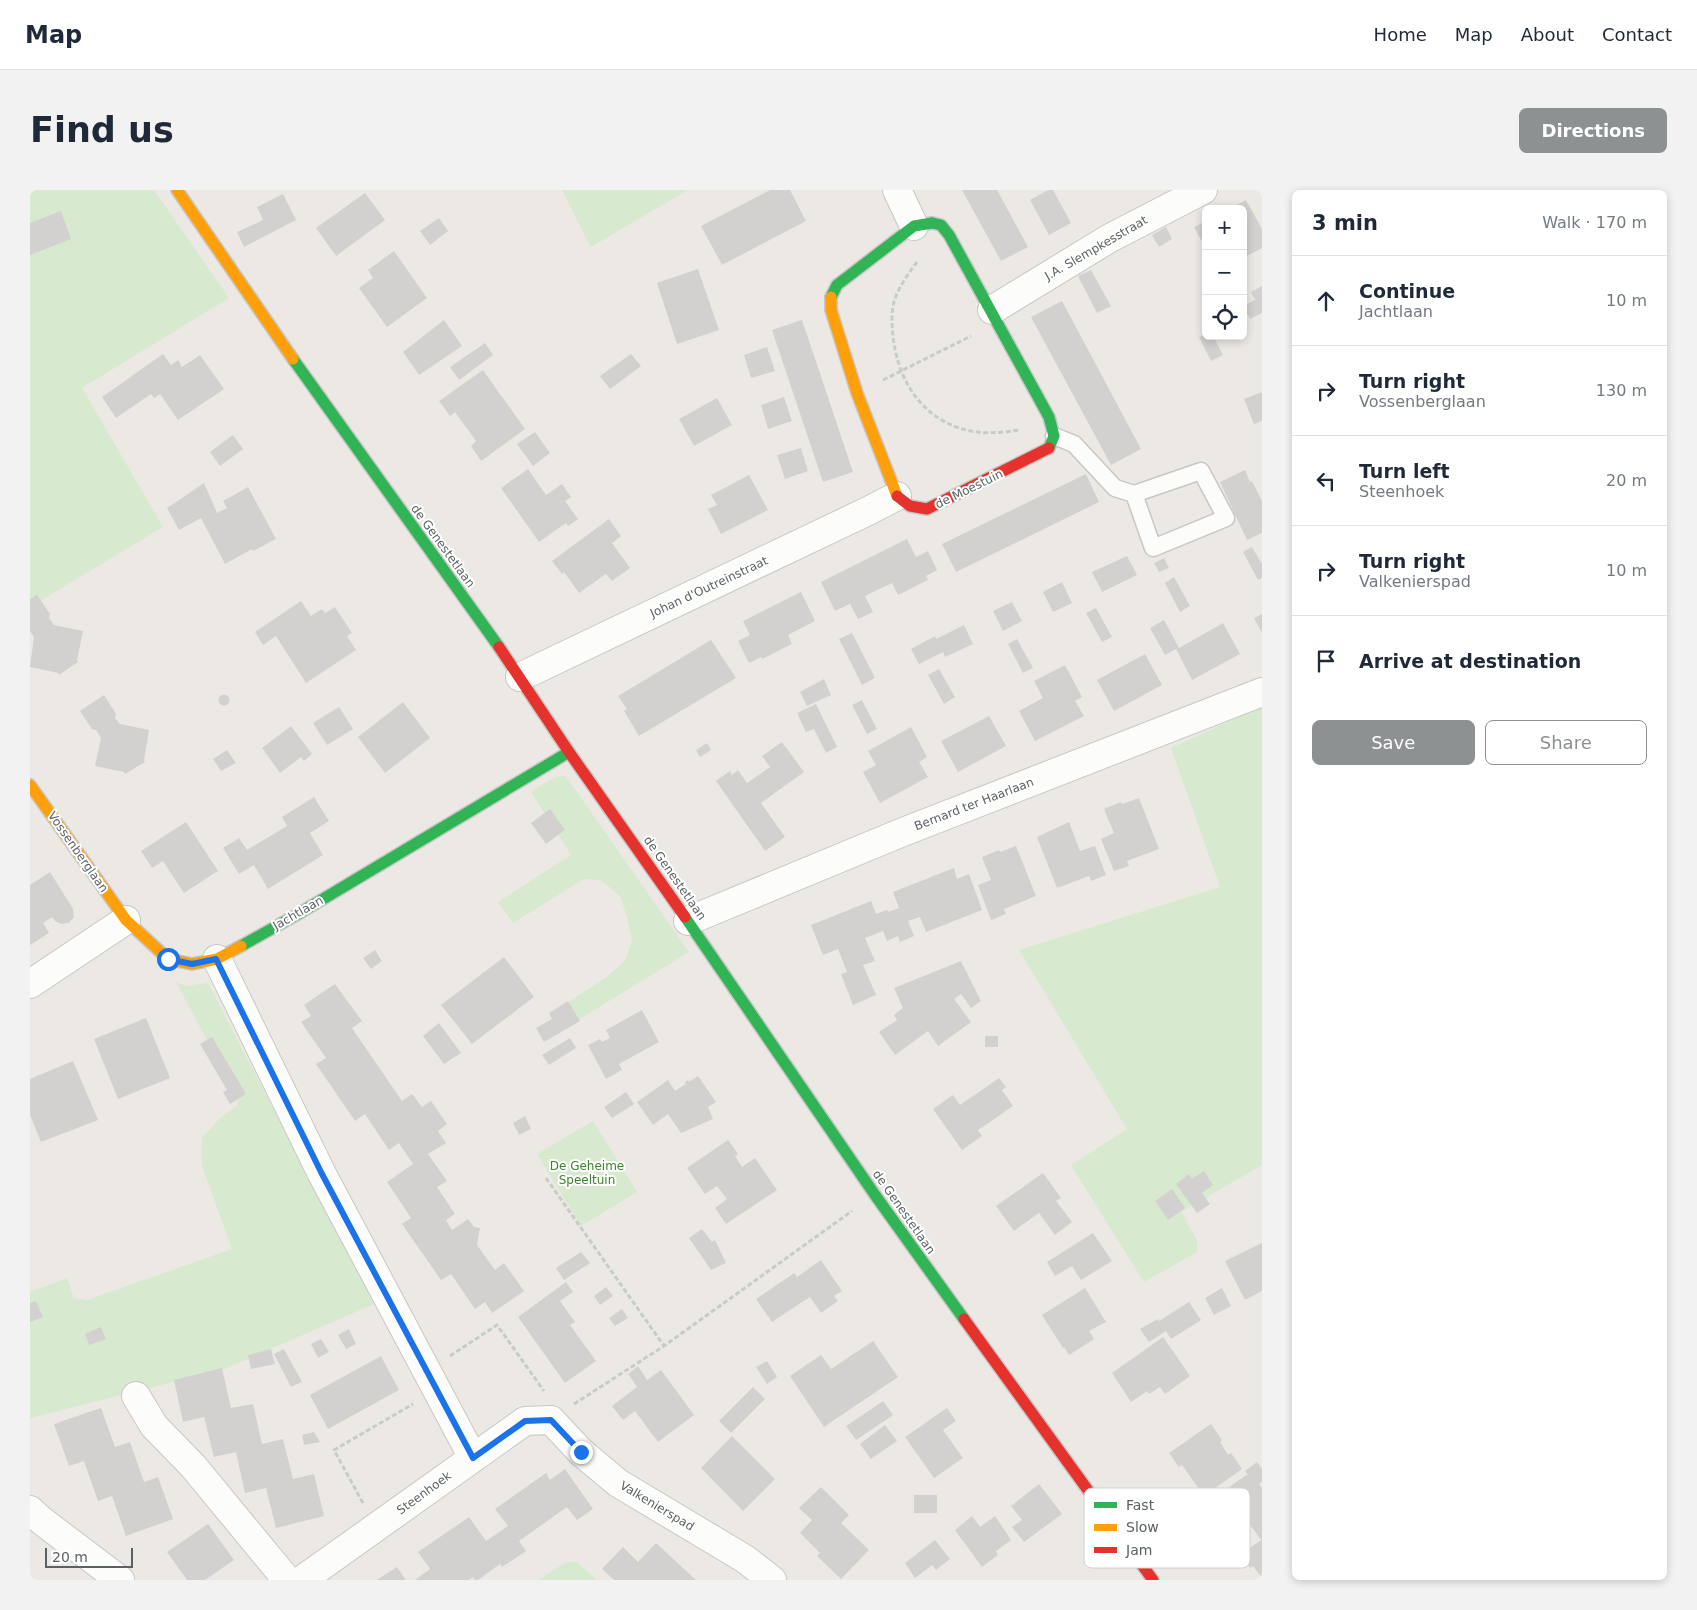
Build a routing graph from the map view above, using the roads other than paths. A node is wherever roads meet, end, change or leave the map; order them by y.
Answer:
1 (177, 190) edge
2 (896, 190) edge
3 (1202, 190) edge
4 (914, 226) junction
5 (995, 316) junction
6 (1054, 436) junction
7 (1134, 494) junction
8 (898, 496) junction
9 (520, 677) junction
10 (1262, 692) edge
11 (569, 752) junction
12 (30, 785) edge
13 (126, 920) junction
14 (688, 921) junction
15 (216, 959) junction
16 (30, 984) edge
17 (136, 1396) dead end
18 (555, 1417) joint
19 (473, 1458) junction
20 (1087, 1488) edge
21 (30, 1510) edge
22 (1144, 1568) edge
23 (120, 1580) edge
24 (287, 1580) edge
25 (302, 1580) edge
26 (772, 1580) edge
27 (1153, 1580) edge

1 - 9 street, de Genestetlaan
2 - 4 street
3 - 5 street, J.A. Slempkesstraat
4 - 5 street
4 - 8 street
5 - 6 street
6 - 7 lane
6 - 8 street, de Moestuin
7 - 7 lane
8 - 9 street, Johan d'Outreinstraat
9 - 11 street, de Genestetlaan
10 - 14 street, Bernard ter Haarlaan
11 - 14 street, de Genestetlaan
11 - 15 street, Jachtlaan
12 - 13 street, Vossenberglaan
13 - 15 street, Jachtlaan
13 - 16 street
14 - 20 street, de Genestetlaan
15 - 19 street
17 - 24 street
18 - 19 street, Steenhoek
18 - 26 street, Valkenierspad
19 - 25 street, Steenhoek
21 - 23 street
22 - 27 street, de Genestetlaan

